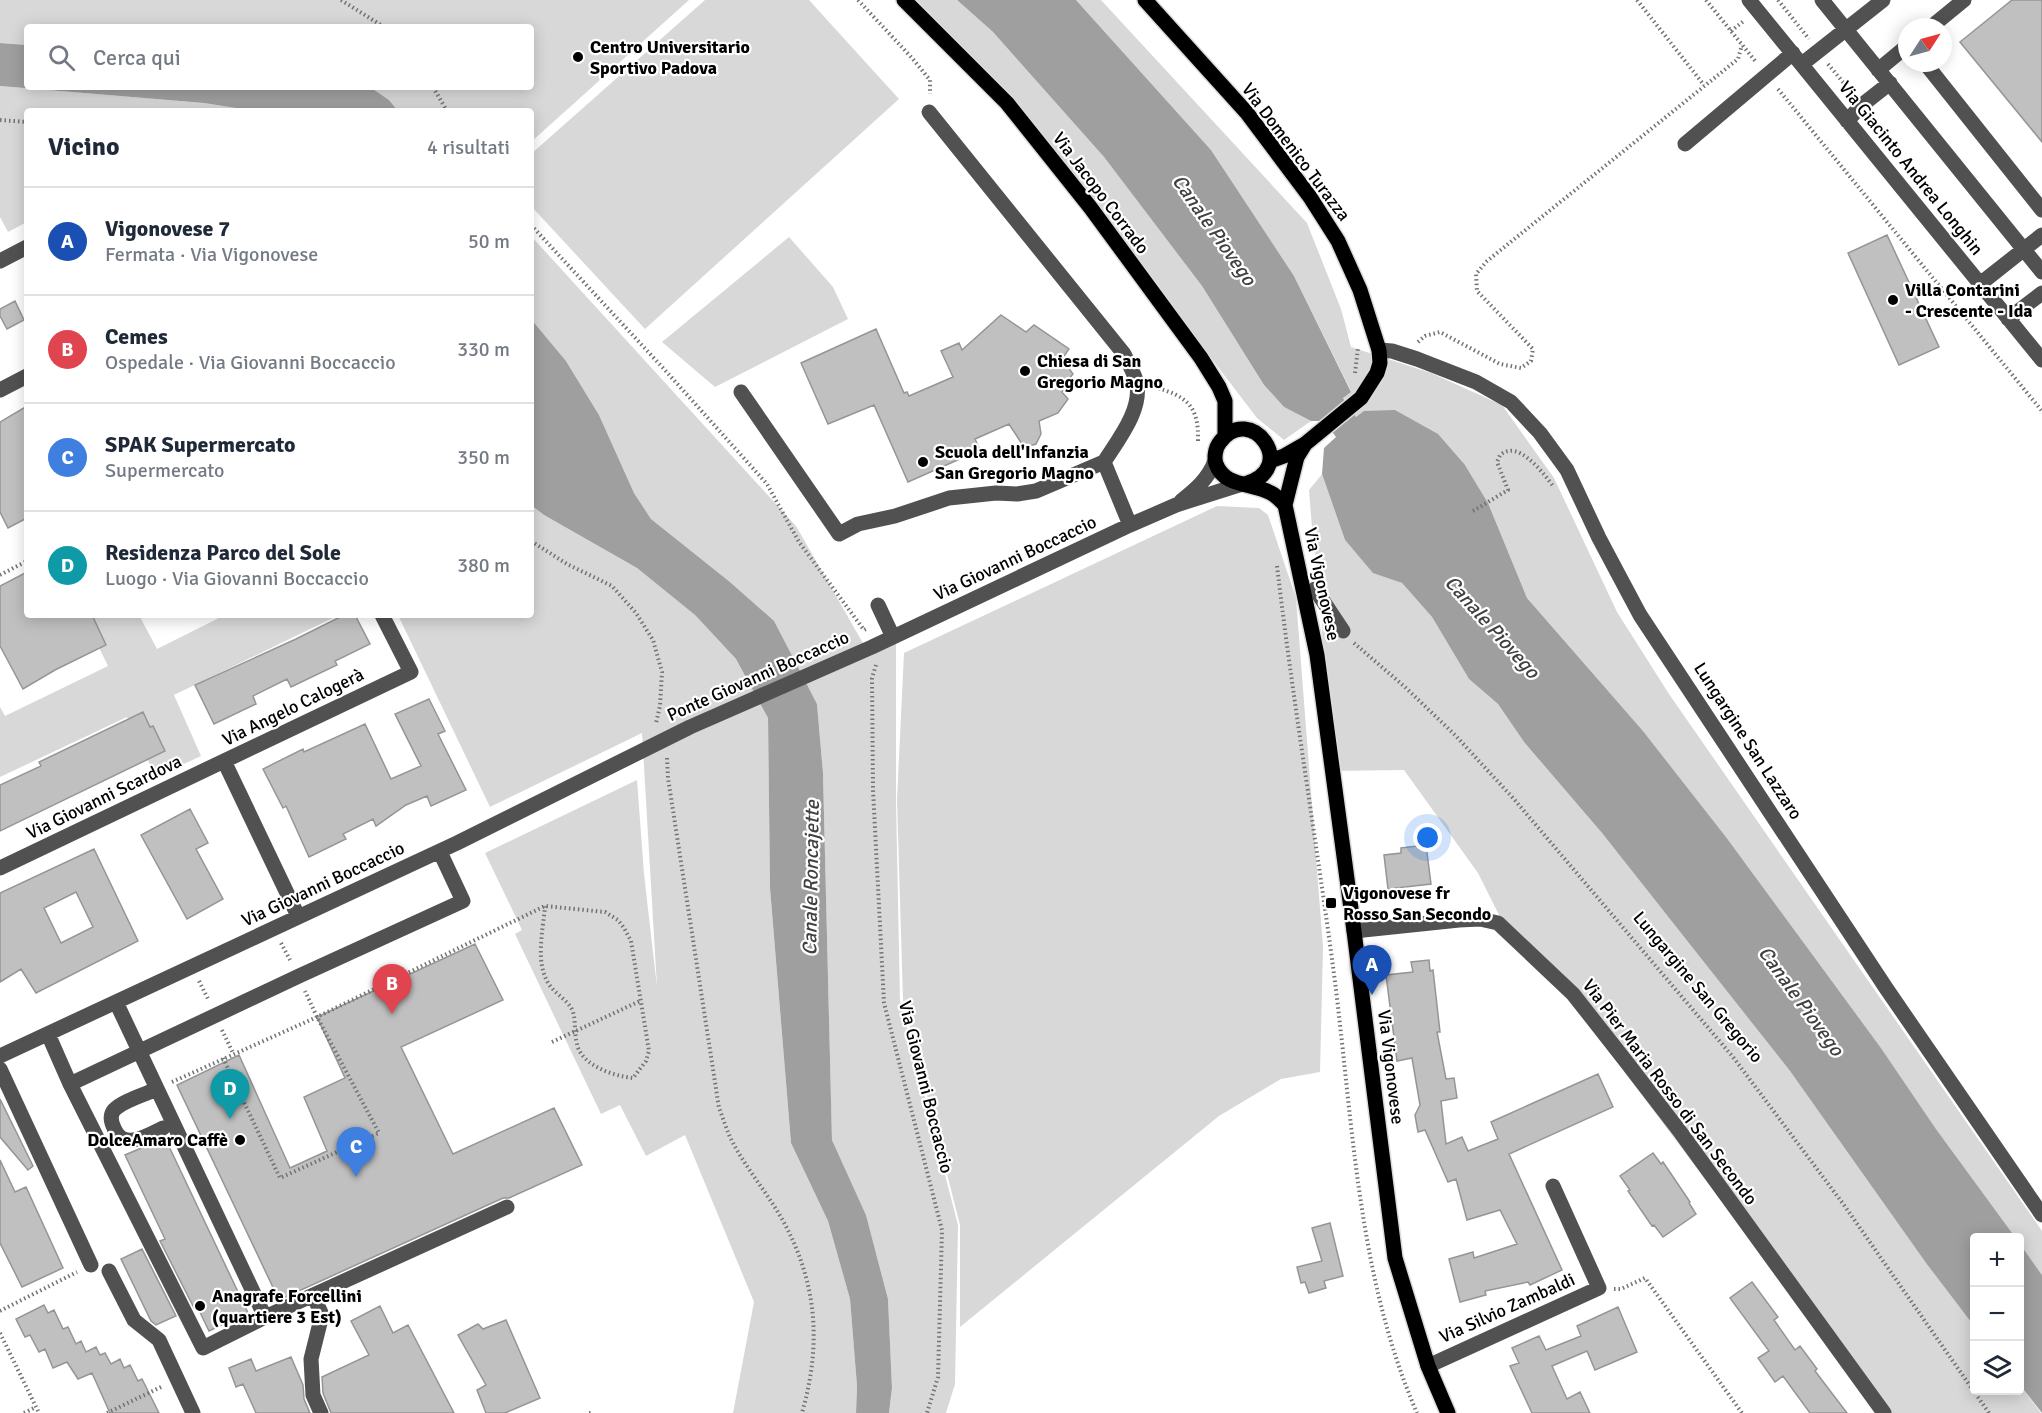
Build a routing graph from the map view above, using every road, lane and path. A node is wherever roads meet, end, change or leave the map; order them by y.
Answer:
1 (341, 0) edge
2 (858, 0) edge
3 (904, 0) edge
4 (1145, 0) edge
5 (1637, 0) edge
6 (1707, 0) edge
7 (1749, 0) edge
8 (1822, 0) edge
9 (1964, 0) edge
10 (1874, 3) edge
11 (1942, 18) edge
12 (379, 24) edge
13 (1846, 29) junction
14 (1742, 45) junction
15 (1898, 53) edge
16 (1797, 59) junction
17 (1878, 69) junction
18 (1932, 72) edge
19 (1767, 75) junction
20 (1890, 83) junction
21 (1704, 85) junction
22 (435, 90) edge
23 (445, 108) edge
24 (929, 112) joint
25 (0, 120) edge
26 (1847, 121) junction
27 (24, 122) edge
28 (1685, 144) dead end
29 (2042, 210) edge
30 (534, 228) edge
31 (2042, 235) edge
32 (24, 249) edge
33 (2024, 249) junction
34 (0, 261) edge
35 (2042, 272) edge
36 (1980, 284) junction
37 (2042, 293) edge
38 (2008, 319) junction
39 (1425, 336) dead end
40 (1358, 345) dead end
41 (1380, 350) junction
42 (2042, 360) edge
43 (1357, 377) dead end
44 (24, 378) edge
45 (1136, 382) junction
46 (0, 390) edge
47 (741, 392) dead end
48 (2042, 411) edge
49 (1225, 435) junction
50 (1305, 444) junction
51 (1198, 449) dead end
52 (1215, 460) junction
53 (1104, 462) junction
54 (1270, 462) junction
55 (1243, 484) junction
56 (1554, 489) dead end
57 (1287, 499) junction
58 (1176, 505) junction
59 (1473, 511) dead end
60 (1130, 525) junction
61 (534, 543) edge
62 (1277, 558) dead end
63 (24, 563) edge
64 (0, 575) edge
65 (1315, 589) dead end
66 (878, 605) dead end
67 (384, 618) edge
68 (1339, 626) joint
69 (864, 630) dead end
70 (893, 637) junction
71 (875, 653) junction
72 (657, 735) junction
73 (666, 756) dead end
74 (224, 761) junction
75 (440, 852) junction
76 (0, 868) edge
77 (545, 906) junction
78 (298, 916) junction
79 (1354, 931) junction
80 (640, 1001) junction
81 (116, 1002) junction
82 (317, 1017) junction
83 (576, 1032) junction
84 (48, 1034) junction
85 (552, 1042) dead end
86 (139, 1051) junction
87 (0, 1056) edge
88 (223, 1058) junction
89 (0, 1069) edge
90 (70, 1084) junction
91 (157, 1089) junction
92 (163, 1128) dead end
93 (1553, 1186) dead end
94 (507, 1207) dead end
95 (2042, 1215) edge
96 (92, 1265) joint
97 (109, 1271) dead end
98 (1599, 1288) junction
99 (313, 1295) junction
100 (0, 1311) edge
101 (265, 1317) junction
102 (0, 1333) edge
103 (1428, 1366) junction
104 (177, 1379) junction
105 (36, 1407) junction
106 (24, 1413) edge
107 (39, 1413) edge
108 (107, 1413) edge
109 (193, 1413) edge
110 (321, 1413) edge
111 (802, 1413) edge
112 (927, 1413) edge
113 (1417, 1413) edge
114 (1448, 1413) edge
115 (1742, 1413) edge
116 (1884, 1413) edge
117 (1989, 1413) edge

1 - 12 path
2 - 24 path
3 - 49 main road, Via Jacopo Corrado
4 - 41 main road, Via Domenico Turazza
5 - 21 path
6 - 14 path
7 - 16 street, Via Giacinto Andrea Longhin
8 - 13 street
9 - 11 street
10 - 13 street
13 - 16 street
13 - 17 street
14 - 19 path
14 - 21 path
15 - 17 street
16 - 19 street
16 - 26 street, Via Giacinto Andrea Longhin
17 - 20 street
18 - 29 street
19 - 28 street
19 - 48 path
20 - 26 street
20 - 33 street
21 - 39 path
22 - 23 path
24 - 45 street
25 - 27 path
26 - 36 street, Via Giacinto Andrea Longhin
30 - 69 path
31 - 33 street
32 - 34 street
33 - 35 street
33 - 36 street
36 - 38 street, Via Giacinto Andrea Longhin
37 - 38 street
38 - 42 street, Via Giacinto Andrea Longhin
40 - 43 path
41 - 50 main road
41 - 95 street, Lungargine San Lazzaro
44 - 46 street
45 - 51 path
45 - 53 street
47 - 53 street
49 - 52 main road
49 - 54 main road
50 - 54 main road
50 - 57 main road
52 - 55 main road
52 - 58 street, Via Giovanni Boccaccio
53 - 60 street
54 - 55 main road
54 - 57 main road, Via Vigonovese
55 - 57 main road
55 - 58 street, Via Giovanni Boccaccio
56 - 59 path
57 - 79 main road, Via Vigonovese
58 - 60 street, Via Giovanni Boccaccio
60 - 70 street, Via Giovanni Boccaccio
61 - 72 path
62 - 113 path
63 - 64 path
65 - 68 street
66 - 70 street
67 - 74 street, Via Angelo Calogerà
68 - 117 path, Lungargine San Gregorio
70 - 71 street, Via Giovanni Boccaccio
71 - 72 street, Ponte Giovanni Boccaccio
71 - 112 path, Via Giovanni Boccaccio
72 - 75 street, Via Giovanni Boccaccio
73 - 111 path
74 - 76 street, Via Giovanni Scardova
74 - 78 street, Via Angelo Calogerà
75 - 78 street, Via Giovanni Boccaccio
75 - 86 street
77 - 80 path
77 - 82 path
77 - 83 path
78 - 81 street, Via Giovanni Boccaccio
79 - 103 main road, Via Vigonovese
79 - 116 street, Via Pier Maria Rosso di San Secondo
80 - 83 path
80 - 83 path
81 - 84 street, Via Giovanni Boccaccio
81 - 86 street
82 - 88 path
82 - 88 path
83 - 85 path
84 - 87 street, Via Giovanni Boccaccio
84 - 90 street
86 - 90 street
86 - 91 street
88 - 91 path
89 - 96 street
90 - 101 street
91 - 92 street
91 - 101 street
93 - 98 street, Via Silvio Zambaldi
94 - 99 street
96 - 100 path
97 - 104 street
98 - 103 street, Via Silvio Zambaldi
98 - 115 path
99 - 101 street
99 - 110 street
102 - 105 path
103 - 114 main road, Via Vigonovese
104 - 108 path
104 - 109 street
105 - 106 path
105 - 107 path

